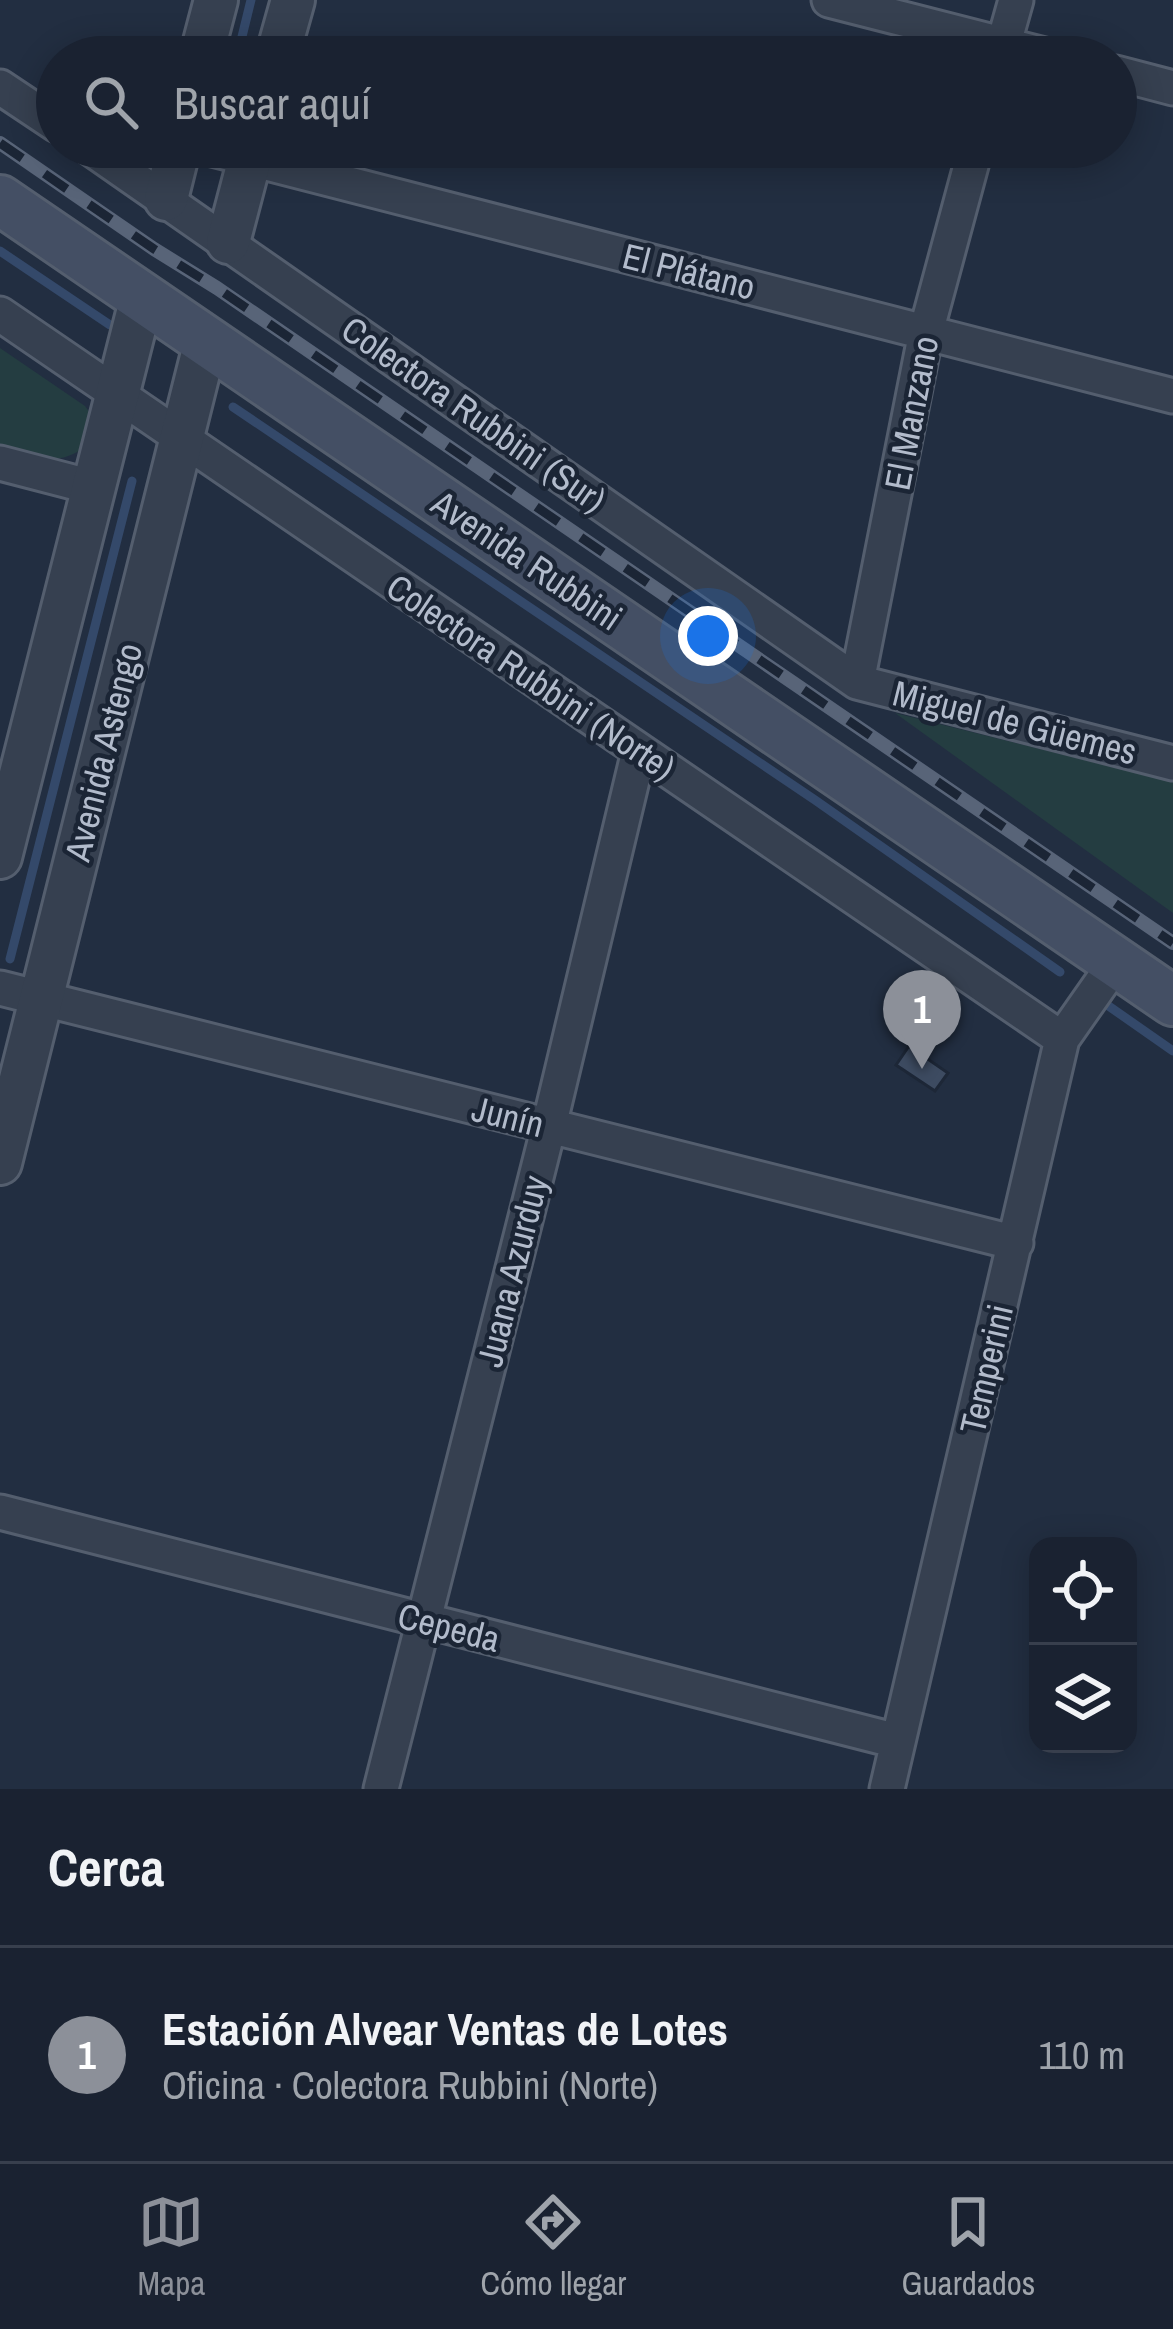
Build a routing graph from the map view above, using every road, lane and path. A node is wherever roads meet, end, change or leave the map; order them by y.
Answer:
1 (216, 0) edge
2 (292, 0) edge
3 (829, 0) edge
4 (1016, 0) edge
5 (207, 36) edge
6 (283, 36) edge
7 (951, 36) edge
8 (1006, 36) edge
9 (1137, 79) edge
10 (0, 87) edge
11 (1173, 88) edge
12 (36, 111) edge
13 (120, 168) edge
14 (174, 168) edge
15 (247, 168) edge
16 (308, 168) edge
17 (970, 168) edge
18 (166, 199) junction
19 (0, 200) edge
20 (228, 242) junction
21 (142, 297) junction
22 (0, 314) edge
23 (926, 332) junction
24 (206, 341) junction
25 (118, 394) junction
26 (1173, 396) edge
27 (182, 437) junction
28 (0, 463) edge
29 (92, 487) junction
30 (857, 682) junction
31 (639, 751) junction
32 (1173, 763) edge
33 (0, 857) edge
34 (1116, 962) junction
35 (0, 988) edge
36 (41, 998) junction
37 (1173, 1001) edge
38 (1062, 1039) junction
39 (549, 1126) junction
40 (0, 1163) edge
41 (1016, 1243) junction
42 (0, 1512) edge
43 (424, 1620) junction
44 (897, 1741) junction
45 (381, 1789) edge
46 (887, 1789) edge

1 - 5 street
2 - 6 street
3 - 7 street
4 - 8 street
9 - 11 street
10 - 12 street
13 - 18 street, Colectora Rubbini (Sur)
14 - 18 street
15 - 20 street
16 - 23 street, El Plátano
17 - 23 street, El Manzano
18 - 20 street, Colectora Rubbini (Sur)
19 - 21 main road, Avenida Rubbini
20 - 30 street, Colectora Rubbini (Sur)
21 - 24 main road, Avenida Rubbini
21 - 25 street, Avenida Astengo
22 - 25 street, Colectora Rubbini (Norte)
23 - 26 street, El Plátano
23 - 30 street, El Manzano
24 - 27 street, Avenida Astengo
24 - 34 main road, Avenida Rubbini
25 - 27 street, Colectora Rubbini (Norte)
25 - 29 street, Avenida Astengo
27 - 31 street, Colectora Rubbini (Norte)
27 - 36 street, Avenida Astengo
28 - 29 street
29 - 33 street, Avenida Astengo
30 - 32 street, Miguel de Güemes
31 - 38 street, Colectora Rubbini (Norte)
31 - 39 street, Juana Azurduy
34 - 37 main road, Avenida Rubbini
34 - 38 street, Temperini
35 - 36 street, Junín
36 - 39 street, Junín
36 - 40 street, Avenida Astengo
38 - 41 street, Temperini
39 - 41 street, Junín
39 - 43 street, Juana Azurduy
41 - 44 street, Temperini
42 - 43 street, Cepeda
43 - 44 street, Cepeda
43 - 45 street, Juana Azurduy
44 - 46 street, Temperini

